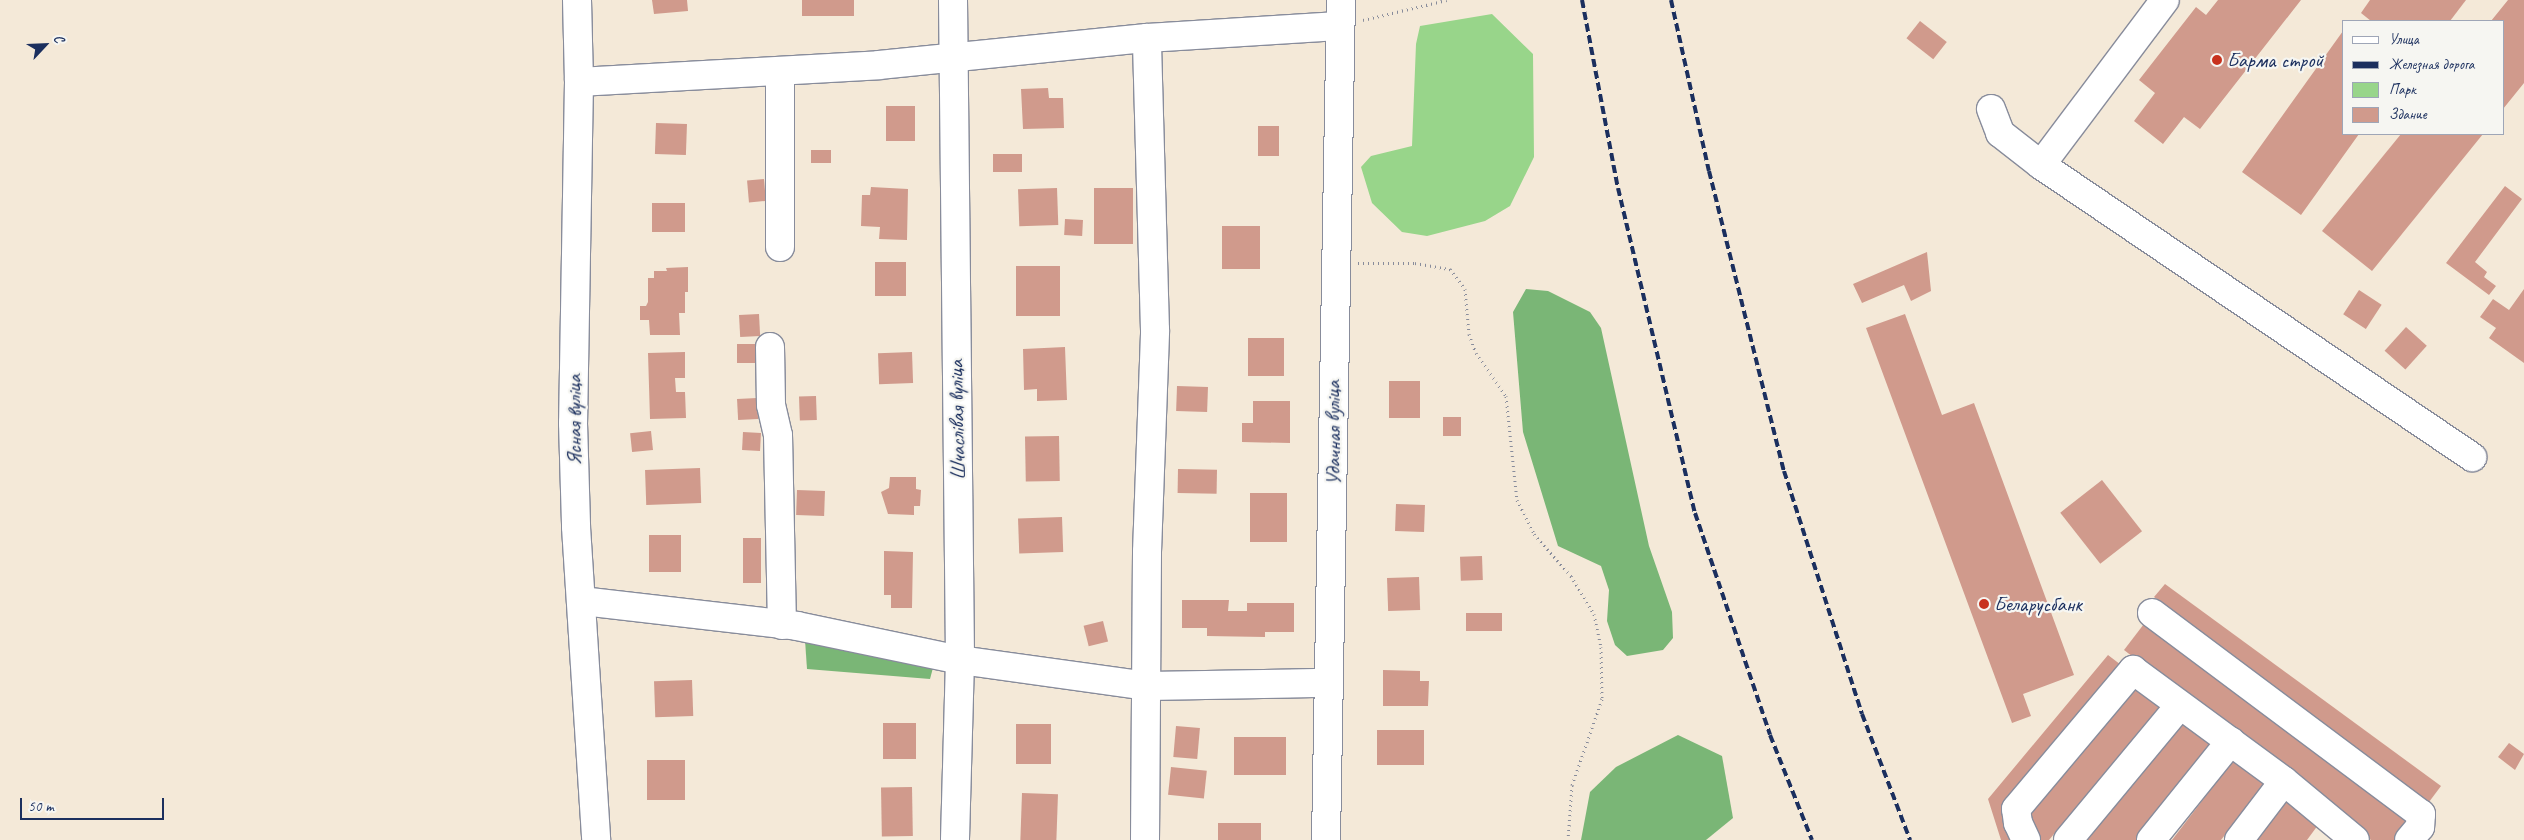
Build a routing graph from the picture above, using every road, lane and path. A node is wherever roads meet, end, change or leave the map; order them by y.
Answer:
1 (576, 0) edge
2 (953, 0) edge
3 (1447, 0) edge
4 (2165, 0) edge
5 (1340, 13) edge
6 (1147, 38) junction
7 (953, 57) junction
8 (780, 72) junction
9 (579, 82) junction
10 (1991, 109) dead end
11 (2041, 165) junction
12 (780, 247) dead end
13 (1335, 263) junction
14 (770, 346) dead end
15 (2472, 457) dead end
16 (582, 601) junction
17 (2152, 613) dead end
18 (782, 625) junction
19 (960, 660) junction
20 (1328, 683) junction
21 (1148, 686) junction
22 (2180, 705) junction
23 (2231, 741) junction
24 (2284, 781) junction
25 (2337, 835) edge
26 (596, 840) edge
27 (955, 840) edge
28 (1145, 840) edge
29 (1326, 840) edge
30 (1568, 840) edge
31 (2026, 840) edge
32 (2068, 840) edge
33 (2152, 840) edge
34 (2239, 840) edge
35 (2409, 840) edge

1 - 9 street, Ясная вуліца
2 - 7 street, Шчаслівая вуліца
3 - 5 path
4 - 11 street
5 - 6 street
5 - 13 street, Удачная вуліца
6 - 7 street
6 - 21 street
7 - 8 street
7 - 19 street, Шчаслівая вуліца
8 - 9 street
8 - 12 street
9 - 16 street, Ясная вуліца
10 - 11 street
11 - 15 street
13 - 20 street, Удачная вуліца
13 - 30 path
14 - 18 street
16 - 18 street
16 - 26 street, Ясная вуліца
17 - 35 street
18 - 19 street
19 - 21 street
19 - 27 street, Шчаслівая вуліца
20 - 21 street
20 - 29 street, Удачная вуліца
21 - 28 street
22 - 23 street
22 - 31 street
22 - 32 street
23 - 24 street
23 - 33 street
24 - 25 street
24 - 34 street

